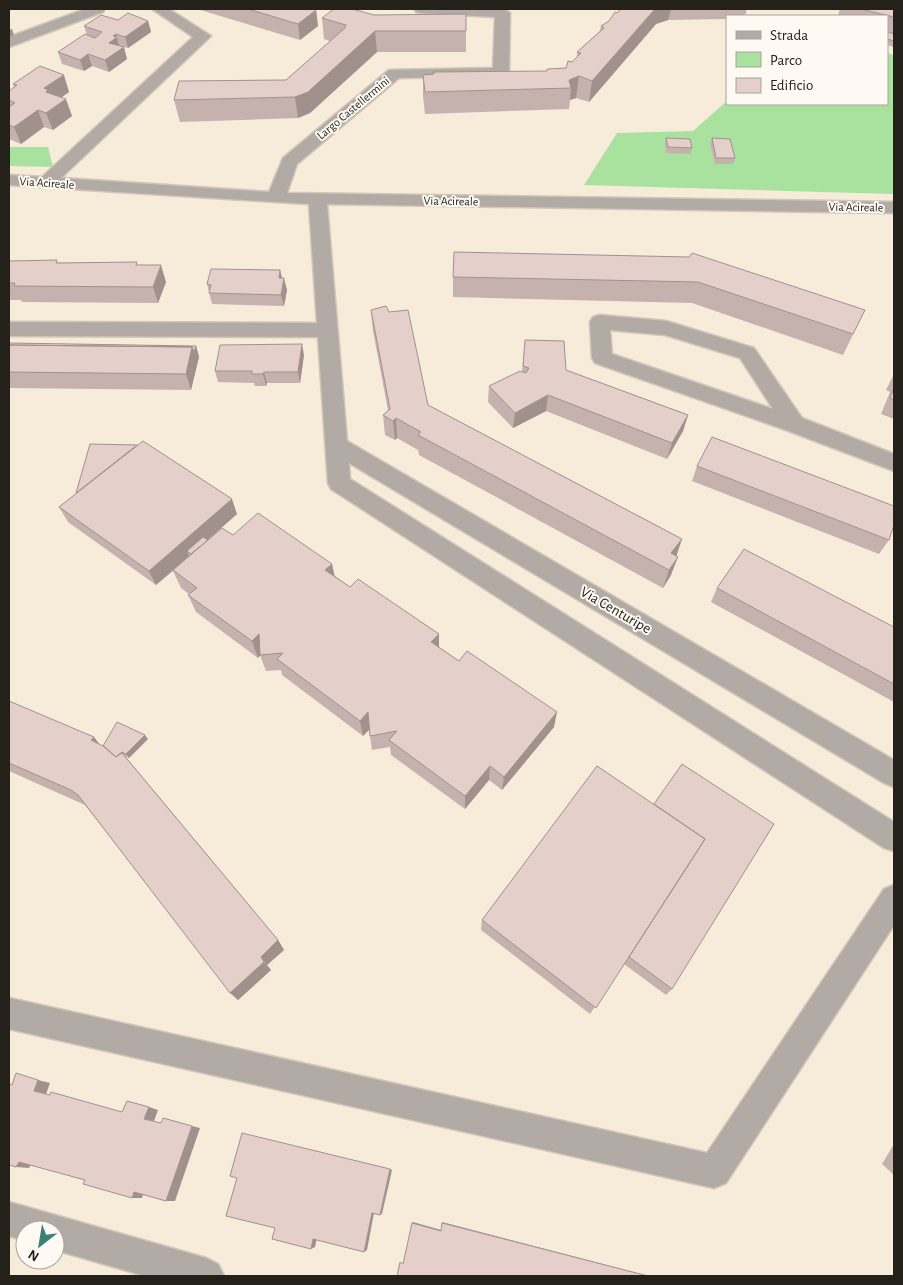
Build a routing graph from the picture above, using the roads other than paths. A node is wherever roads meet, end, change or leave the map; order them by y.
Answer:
1 (98, 9) edge
2 (160, 9) edge
3 (421, 9) edge
4 (9, 42) edge
5 (9, 180) edge
6 (46, 183) junction
7 (276, 198) junction
8 (318, 199) junction
9 (894, 207) edge
10 (9, 329) edge
11 (328, 330) junction
12 (794, 424) junction
13 (338, 446) junction
14 (894, 463) edge
15 (894, 774) edge
16 (894, 838) edge
17 (894, 899) edge
18 (9, 1014) edge
19 (65, 1236) edge
20 (206, 1276) edge

1 - 4 street
2 - 6 street
3 - 7 street, Largo Castellermini
5 - 6 street, Via Acireale
6 - 7 street, Via Acireale
7 - 8 street, Via Acireale
8 - 9 street, Via Acireale
8 - 11 street
10 - 11 street
11 - 13 street
12 - 12 street
12 - 14 street
13 - 15 street, Via Centuripe
13 - 16 street
17 - 18 street
19 - 20 street

